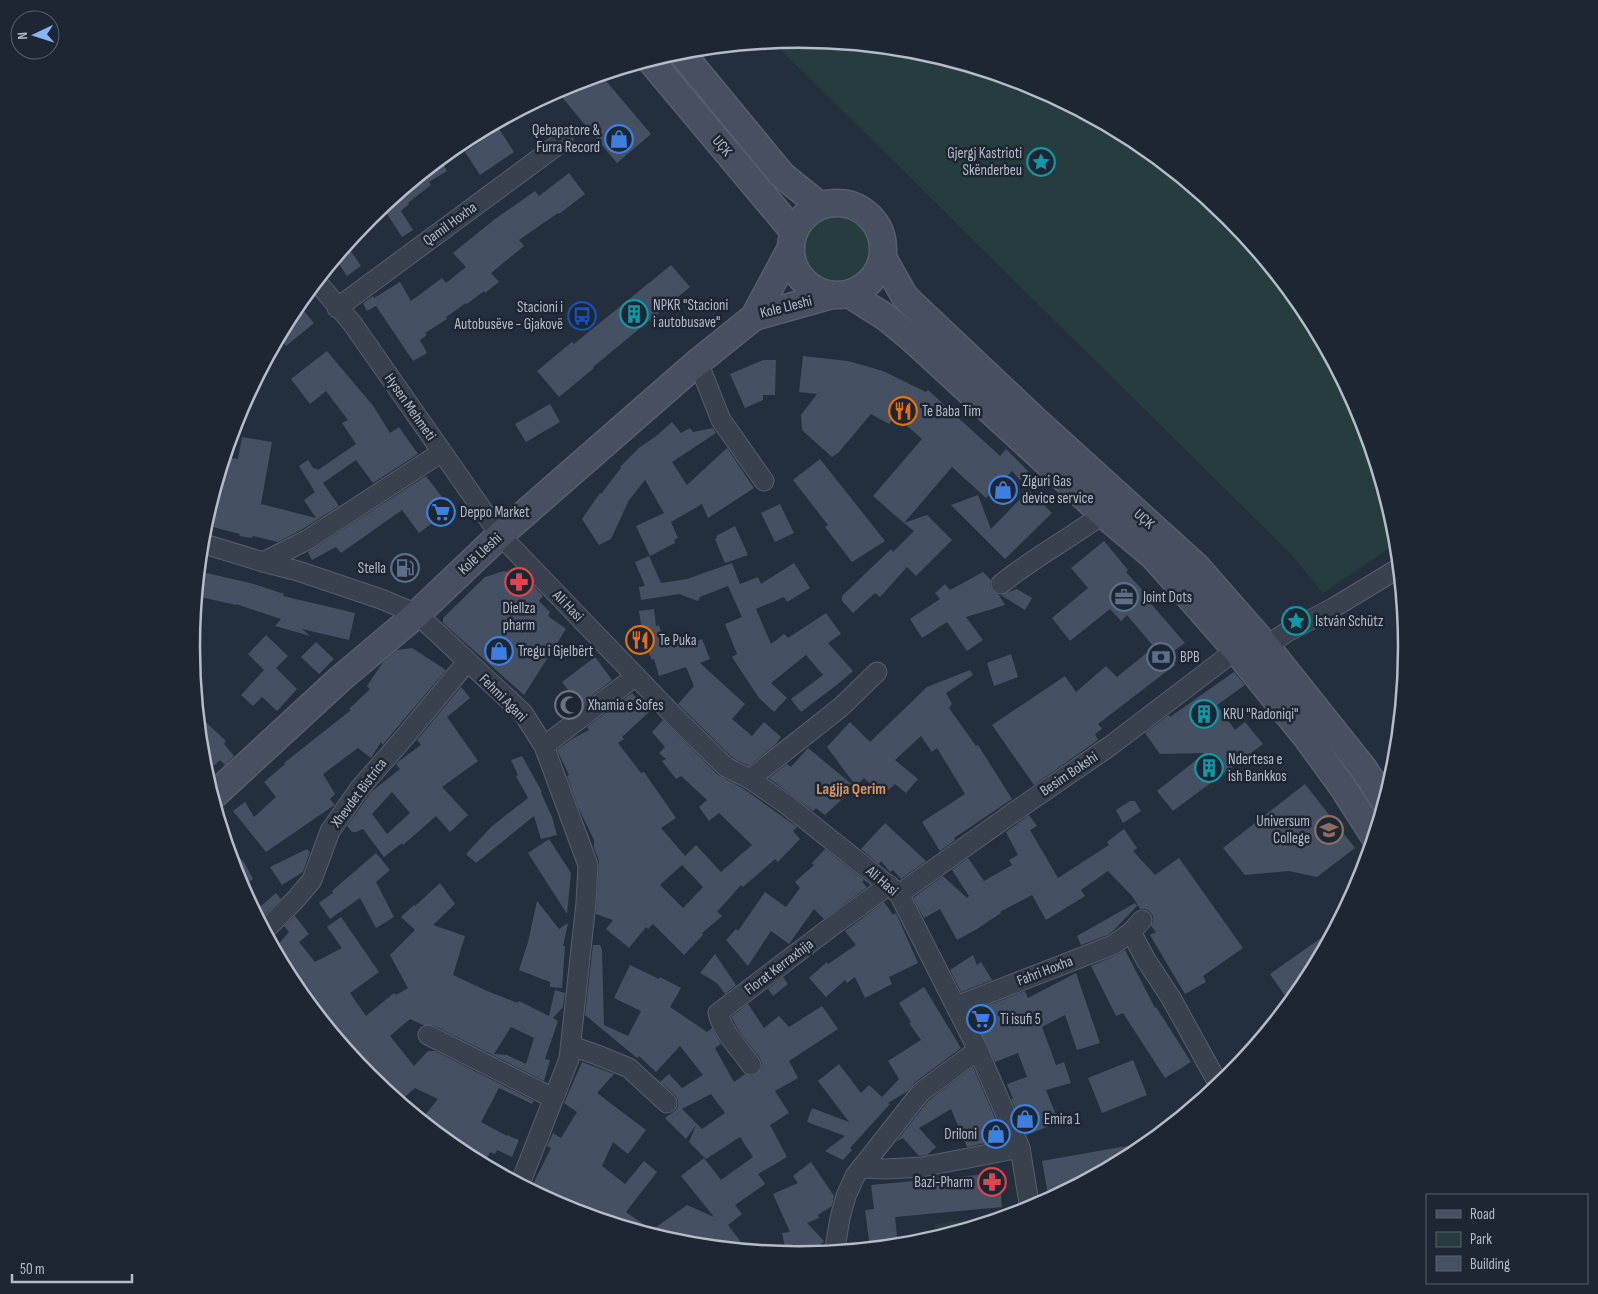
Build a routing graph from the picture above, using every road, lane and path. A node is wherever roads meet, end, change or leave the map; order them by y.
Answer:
1 (686, 58) edge
2 (654, 66) edge
3 (562, 141) dead end
4 (819, 205) junction
5 (792, 240) junction
6 (883, 258) junction
7 (320, 286) edge
8 (841, 295) junction
9 (337, 308) junction
10 (754, 317) junction
11 (698, 362) junction
12 (442, 452) junction
13 (764, 481) dead end
14 (1103, 514) junction
15 (500, 535) junction
16 (209, 545) edge
17 (263, 562) junction
18 (1393, 572) edge
19 (1001, 584) dead end
20 (417, 614) junction
21 (1266, 646) junction
22 (1236, 650) junction
23 (468, 662) junction
24 (876, 672) dead end
25 (636, 676) junction
26 (544, 746) junction
27 (750, 779) junction
28 (218, 792) edge
29 (1380, 794) edge
30 (1370, 830) edge
31 (894, 889) junction
32 (269, 926) edge
33 (956, 1006) junction
34 (428, 1035) dead end
35 (571, 1046) junction
36 (978, 1050) junction
37 (751, 1065) dead end
38 (1215, 1078) edge
39 (553, 1098) junction
40 (667, 1103) dead end
41 (1020, 1148) junction
42 (861, 1168) junction
43 (522, 1179) edge
44 (1029, 1201) edge
45 (835, 1245) edge

1 - 4 street, UÇK
2 - 5 street, UÇK
3 - 9 street, Qamil Hoxha
4 - 5 street
4 - 6 street, UÇK
5 - 8 street, UÇK
5 - 10 street, Kole Lleshi
6 - 8 street
6 - 21 street, UÇK
7 - 9 street, Hysen Mehmeti
8 - 10 street, Kole Lleshi
8 - 14 street, UÇK
9 - 12 street, Hysen Mehmeti
10 - 11 street, Kolë Lleshi
11 - 13 street
11 - 15 street, Kolë Lleshi
12 - 15 street, Hysen Mehmeti
12 - 17 street
14 - 19 street
14 - 22 street, UÇK
15 - 20 street, Kolë Lleshi
15 - 25 street, Ali Hasi
16 - 17 street, Fehmi Agani
17 - 20 street, Fehmi Agani
18 - 21 street
20 - 23 street, Fehmi Agani
20 - 28 street, Kolë Lleshi
21 - 29 street, UÇK
22 - 30 street, UÇK
22 - 31 street, Besim Bokshi
23 - 26 street, Fehmi Agani
23 - 32 street, Xhevdet Bistrica
24 - 27 street
25 - 26 street
25 - 27 street, Ali Hasi
26 - 35 street, Fehmi Agani
27 - 31 street, Ali Hasi
31 - 33 street, Ali Hasi
31 - 37 street, Florat Kerraxhija
33 - 36 street, Ali Hasi
33 - 38 street, Fahri Hoxha
34 - 39 street
35 - 39 street, Fehmi Agani
35 - 40 street
36 - 41 street, Ali Hasi
36 - 42 street
39 - 43 street, Fehmi Agani
41 - 42 street
41 - 44 street, Ali Hasi
42 - 45 street

